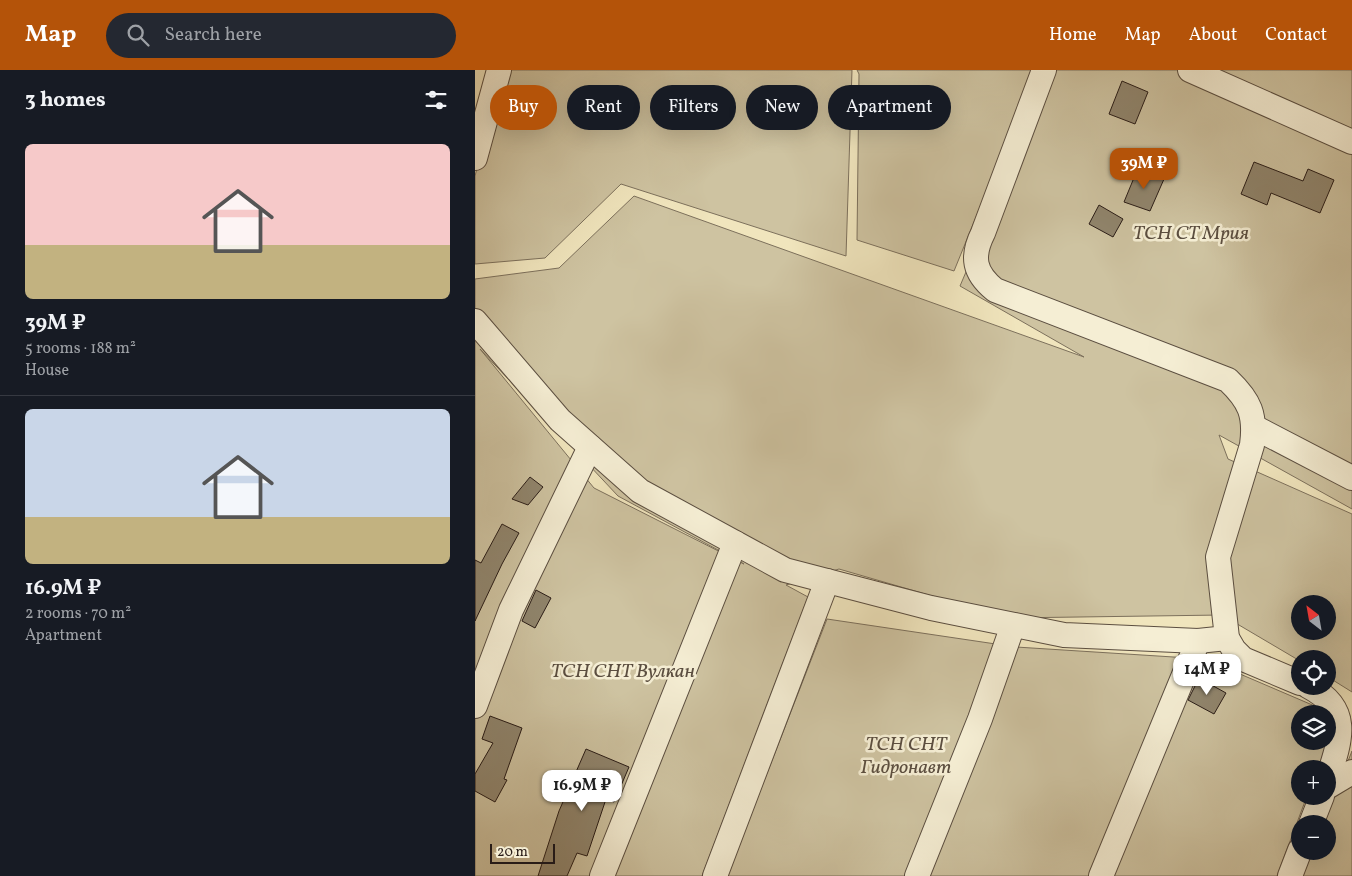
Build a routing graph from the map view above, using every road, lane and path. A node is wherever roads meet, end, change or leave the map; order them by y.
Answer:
1 (499, 70) edge
2 (1044, 70) edge
3 (1190, 70) edge
4 (1352, 142) edge
5 (475, 158) edge
6 (475, 321) edge
7 (1254, 427) junction
8 (590, 447) junction
9 (1352, 478) edge
10 (735, 543) junction
11 (827, 582) junction
12 (1013, 625) junction
13 (1227, 638) junction
14 (1198, 641) junction
15 (1291, 679) edge
16 (1326, 695) edge
17 (475, 706) edge
18 (1334, 760) edge
19 (1352, 772) edge
20 (1336, 782) edge
21 (1296, 860) edge
22 (603, 876) edge
23 (715, 876) edge
24 (917, 876) edge
25 (1101, 876) edge
26 (1290, 876) edge

1 - 5 street
2 - 7 street
3 - 4 street
6 - 8 street
7 - 9 street
7 - 13 street
8 - 10 street
8 - 17 street
10 - 11 street
10 - 22 street
11 - 12 street
11 - 23 street
12 - 14 street
12 - 24 street
13 - 14 street
13 - 15 street
14 - 25 street
16 - 18 street
19 - 20 street
21 - 26 street

